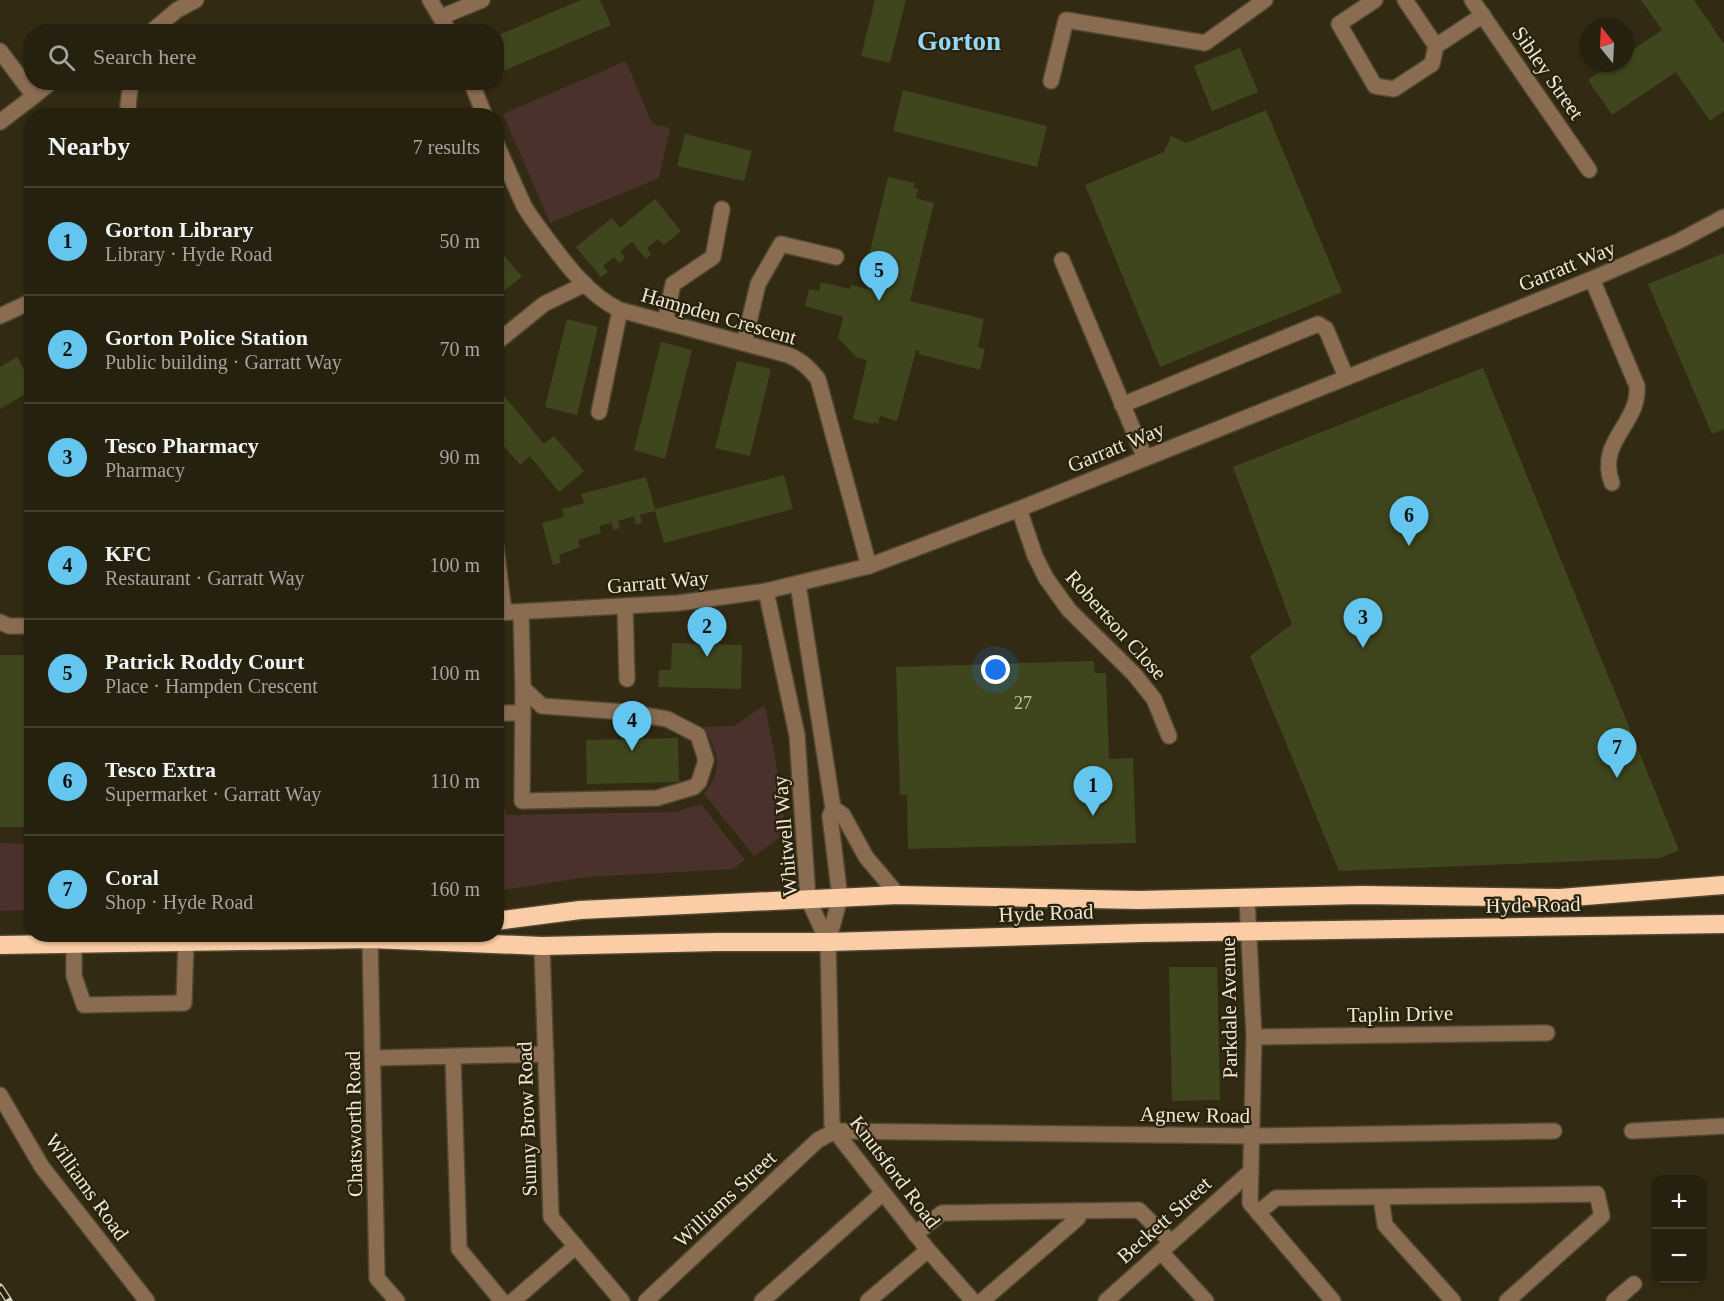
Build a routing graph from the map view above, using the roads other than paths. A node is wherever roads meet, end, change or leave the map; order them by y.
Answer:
1 (196, 0) edge
2 (430, 0) edge
3 (482, 0) edge
4 (1265, 0) edge
5 (1375, 0) edge
6 (1405, 0) edge
7 (1472, 0) edge
8 (1483, 15) junction
9 (441, 16) junction
10 (160, 24) edge
11 (445, 24) edge
12 (1436, 46) junction
13 (0, 51) edge
14 (1051, 81) dead end
15 (24, 83) edge
16 (29, 90) edge
17 (41, 90) edge
18 (130, 90) edge
19 (474, 90) edge
20 (34, 96) junction
21 (129, 108) edge
22 (482, 108) edge
23 (0, 122) edge
24 (504, 161) edge
25 (1589, 170) dead end
26 (722, 209) dead end
27 (1724, 217) edge
28 (836, 257) dead end
29 (1062, 260) dead end
30 (1593, 279) junction
31 (585, 285) junction
32 (24, 305) edge
33 (620, 310) junction
34 (0, 316) edge
35 (665, 322) junction
36 (504, 336) edge
37 (744, 343) junction
38 (1346, 377) junction
39 (1122, 405) junction
40 (599, 412) dead end
41 (1145, 458) junction
42 (1612, 483) dead end
43 (1019, 509) junction
44 (869, 566) junction
45 (798, 585) junction
46 (766, 591) junction
47 (625, 607) junction
48 (521, 612) junction
49 (504, 613) edge
50 (0, 622) edge
51 (24, 626) edge
52 (627, 679) dead end
53 (524, 688) junction
54 (504, 713) edge
55 (523, 713) junction
56 (1169, 736) dead end
57 (833, 808) junction
58 (1724, 885) edge
59 (898, 895) junction
60 (840, 898) junction
61 (808, 899) junction
62 (1247, 899) junction
63 (504, 920) edge
64 (1724, 924) edge
65 (1249, 931) junction
66 (88, 942) edge
67 (166, 942) edge
68 (213, 942) edge
69 (370, 942) edge
70 (444, 942) edge
71 (828, 942) junction
72 (186, 943) junction
73 (75, 944) junction
74 (0, 945) edge
75 (542, 946) junction
76 (1547, 1033) dead end
77 (1254, 1037) junction
78 (546, 1054) junction
79 (453, 1057) junction
80 (374, 1058) junction
81 (0, 1095) edge
82 (1724, 1126) edge
83 (835, 1131) junction
84 (1554, 1131) dead end
85 (1632, 1131) dead end
86 (1251, 1136) junction
87 (1251, 1171) junction
88 (883, 1193) junction
89 (1381, 1197) junction
90 (1078, 1211) junction
91 (1258, 1213) junction
92 (915, 1234) junction
93 (576, 1246) junction
94 (1166, 1247) junction
95 (928, 1250) junction
96 (1634, 1284) dead end
97 (1203, 1300) edge
98 (1329, 1300) edge
99 (147, 1301) edge
100 (397, 1301) edge
101 (502, 1301) edge
102 (513, 1301) edge
103 (622, 1301) edge
104 (646, 1301) edge
105 (762, 1301) edge
106 (868, 1301) edge
107 (973, 1301) edge
108 (982, 1301) edge
109 (1106, 1301) edge
110 (1453, 1301) edge
111 (1506, 1301) edge
112 (1614, 1301) edge

1 - 10 street
2 - 9 street
3 - 9 street
4 - 14 street
5 - 12 street
6 - 12 street
7 - 8 street, Sibley Street
8 - 12 street
8 - 25 street, Sibley Street
9 - 11 street
13 - 15 street
16 - 20 street
17 - 20 street
18 - 21 street
19 - 22 street
20 - 23 street
24 - 31 street, Hampden Crescent
26 - 35 street
27 - 30 street, Garratt Way
28 - 37 street
29 - 39 street
30 - 38 street, Garratt Way
30 - 42 street
31 - 33 street, Hampden Crescent
31 - 36 street
32 - 34 street
33 - 35 street, Hampden Crescent
33 - 40 street
35 - 37 street, Hampden Crescent
37 - 44 street, Hampden Crescent
38 - 39 street
38 - 41 street, Garratt Way
39 - 41 street
41 - 43 street, Garratt Way
43 - 44 street, Garratt Way
43 - 56 street, Robertson Close
44 - 45 street, Garratt Way
45 - 46 street, Garratt Way
45 - 57 street
46 - 47 street, Garratt Way
46 - 61 street, Whitwell Way
47 - 48 street, Garratt Way
47 - 52 street
48 - 49 street, Garratt Way
48 - 53 street
50 - 51 street
53 - 55 street
53 - 55 street
54 - 55 street
57 - 59 street
57 - 60 street
58 - 62 highway, Hyde Road
59 - 60 highway, Hyde Road
59 - 62 highway, Hyde Road
60 - 61 highway, Hyde Road
60 - 71 street
61 - 63 highway, Hyde Road
61 - 71 street, Whitwell Way
62 - 65 street, Parkdale Avenue
64 - 65 highway, Hyde Road
65 - 71 highway, Hyde Road
65 - 77 street, Parkdale Avenue
66 - 73 highway, Hyde Road
67 - 72 highway, Hyde Road
68 - 72 highway, Hyde Road
69 - 80 street, Chatsworth Road
70 - 75 highway, Hyde Road
71 - 75 highway, Hyde Road
71 - 83 street, Knutsford Road
72 - 73 street
73 - 74 highway, Hyde Road
75 - 78 street, Sunny Brow Road
76 - 77 street, Taplin Drive
77 - 86 street, Parkdale Avenue
78 - 79 street
78 - 93 street, Sunny Brow Road
79 - 80 street
79 - 101 street
80 - 100 street, Chatsworth Road
81 - 99 street, Williams Road
82 - 85 street
83 - 86 street, Agnew Road
83 - 88 street, Knutsford Road
83 - 104 street, Williams Street
84 - 86 street, Agnew Road
86 - 87 street, Parkdale Avenue
87 - 91 street, Parkdale Avenue
87 - 94 street, Beckett Street
88 - 92 street, Knutsford Road
88 - 105 street
89 - 91 street
89 - 110 street
89 - 111 street
90 - 92 street
90 - 94 street
90 - 108 street
91 - 98 street, Parkdale Avenue
92 - 95 street, Knutsford Road
93 - 102 street
93 - 103 street, Sunny Brow Road
94 - 97 street
94 - 109 street, Beckett Street
95 - 106 street
95 - 107 street, Knutsford Road
96 - 112 street

